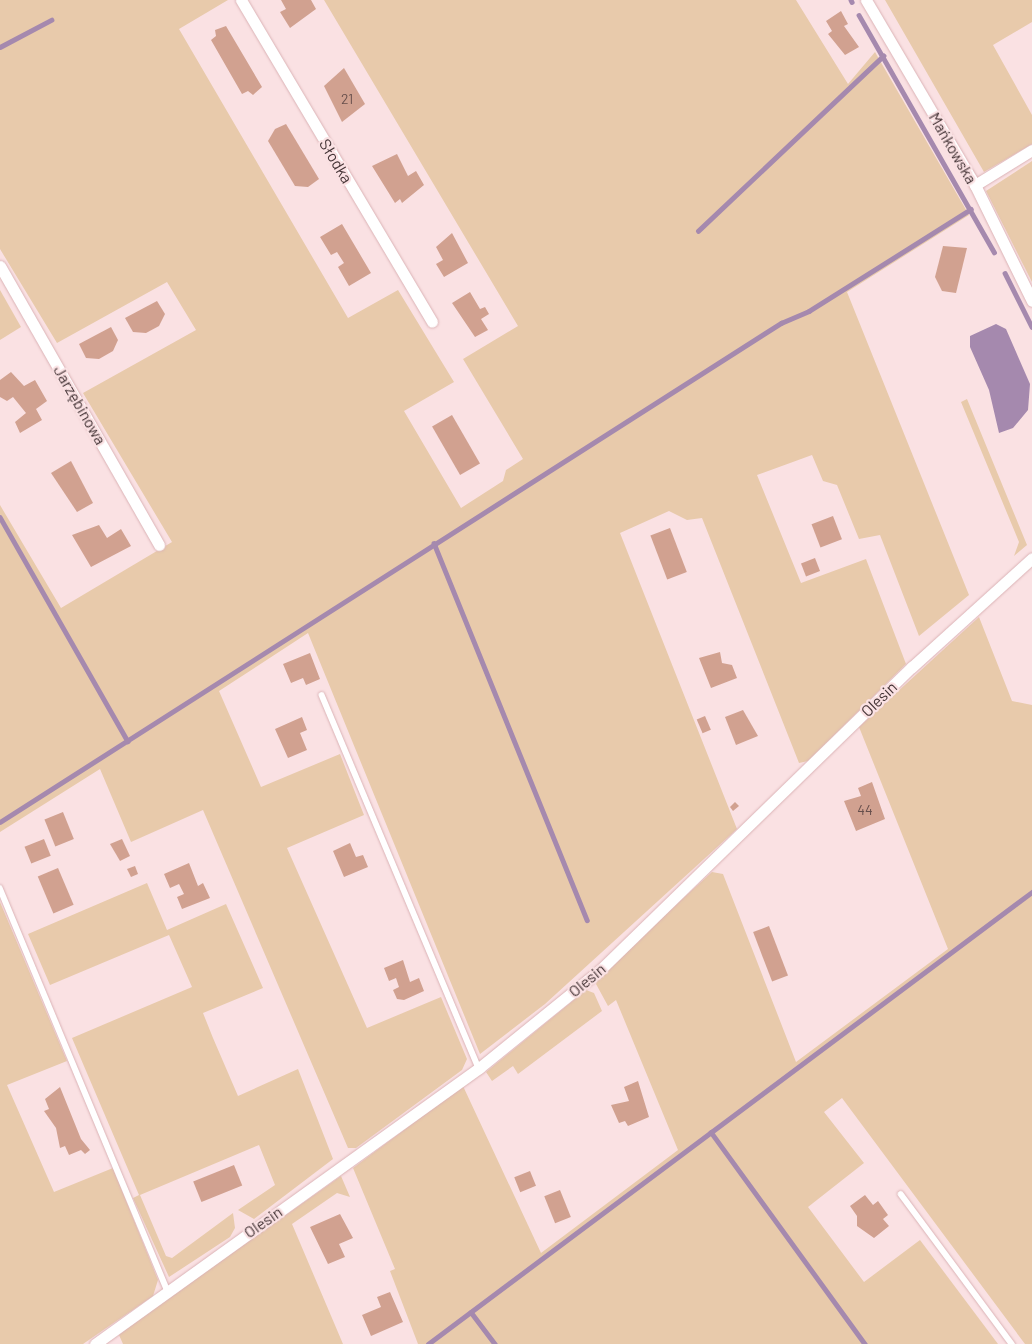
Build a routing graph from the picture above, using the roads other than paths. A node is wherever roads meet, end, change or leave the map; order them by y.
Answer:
1 (241, 0) edge
2 (866, 0) edge
3 (1032, 150) edge
4 (975, 186) junction
5 (0, 266) edge
6 (1032, 301) edge
7 (432, 322) dead end
8 (159, 544) dead end
9 (1032, 558) edge
10 (322, 695) dead end
11 (0, 888) edge
12 (479, 1068) junction
13 (900, 1194) dead end
14 (167, 1289) junction
15 (108, 1340) edge
16 (95, 1344) edge
17 (1012, 1344) edge

1 - 7 street, Słodka
2 - 4 street, Mańkowska
3 - 4 street
4 - 6 street, Mańkowska
5 - 8 street, Jarzębinowa
9 - 12 street, Olesin
10 - 12 lane
11 - 14 lane
12 - 14 street, Olesin
13 - 17 lane
14 - 15 street, Olesin
15 - 16 street, Olesin

